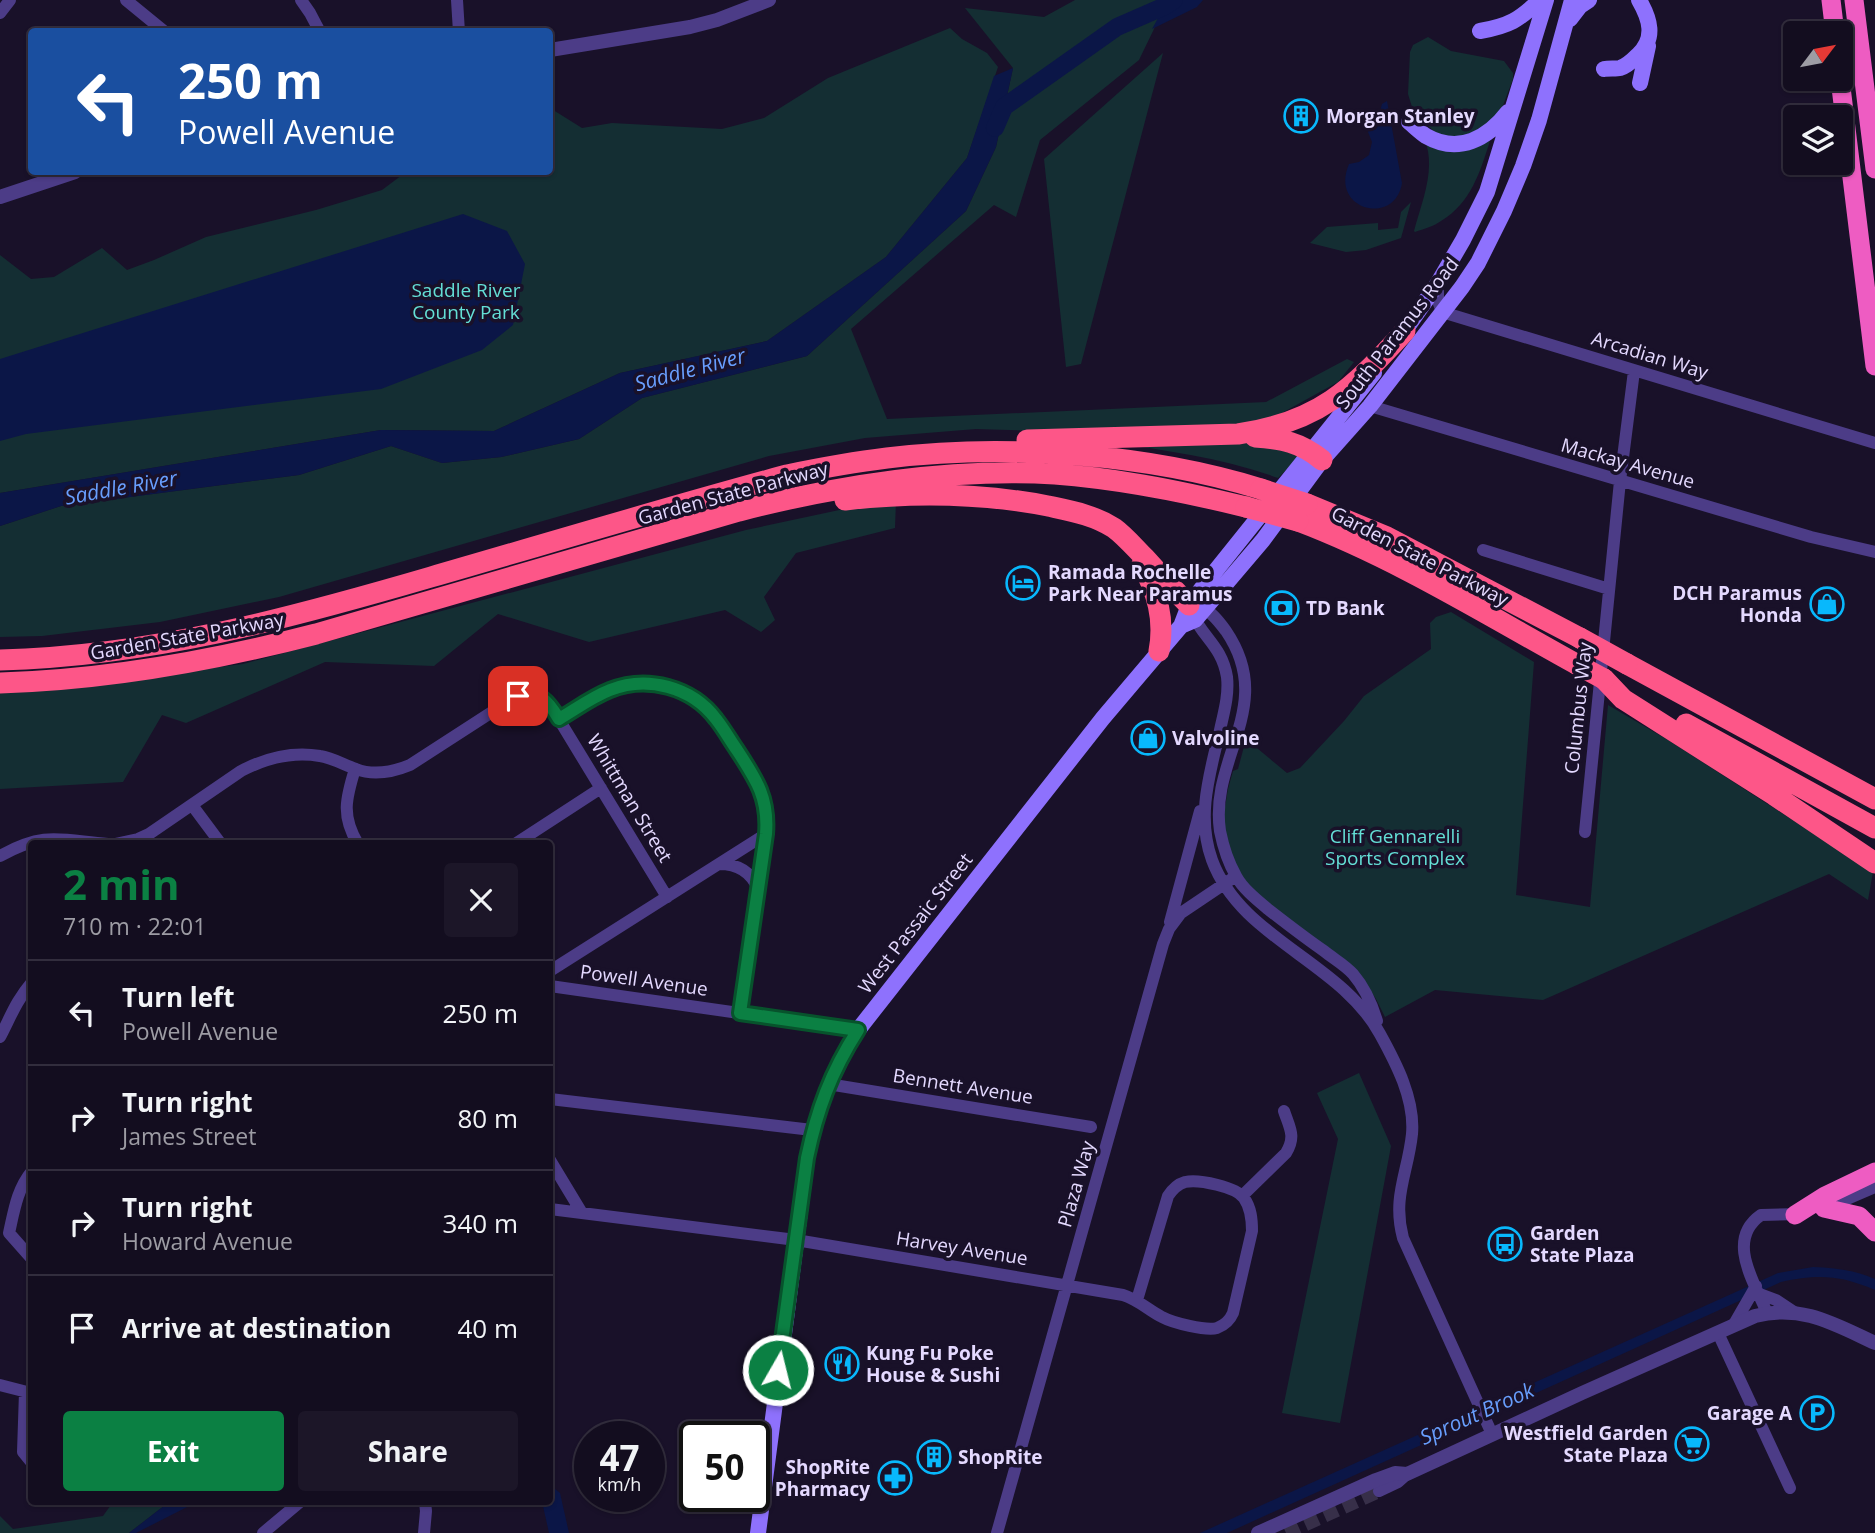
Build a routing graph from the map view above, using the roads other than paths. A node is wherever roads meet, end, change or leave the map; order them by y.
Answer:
1 (10, 0) edge
2 (126, 0) edge
3 (301, 0) edge
4 (457, 0) edge
5 (769, 0) edge
6 (1540, 0) edge
7 (1546, 0) edge
8 (1572, 0) edge
9 (1589, 0) edge
10 (1639, 0) edge
11 (1825, 0) edge
12 (1831, 0) edge
13 (1854, 0) edge
14 (0, 13) edge
15 (1832, 21) edge
16 (1834, 21) edge
17 (1566, 23) junction
18 (160, 28) edge
19 (318, 28) edge
20 (459, 28) edge
21 (1480, 31) dead end
22 (1649, 40) junction
23 (553, 50) edge
24 (1604, 69) dead end
25 (1640, 83) dead end
26 (1841, 91) edge
27 (1514, 104) junction
28 (1409, 122) dead end
29 (1875, 169) edge
30 (66, 175) edge
31 (0, 197) edge
32 (1438, 283) junction
33 (1443, 312) junction
34 (1405, 331) junction
35 (1875, 366) edge
36 (1634, 371) junction
37 (1370, 406) junction
38 (1211, 435) junction
39 (1875, 443) edge
40 (1317, 456) junction
41 (838, 465) junction
42 (1620, 481) junction
43 (1302, 513) junction
44 (640, 540) junction
45 (1131, 544) junction
46 (1483, 550) dead end
47 (1875, 552) edge
48 (1609, 589) junction
49 (1192, 615) junction
50 (1159, 651) junction
51 (0, 660) edge
52 (0, 683) edge
53 (1623, 694) junction
54 (559, 719) junction
55 (355, 769) junction
56 (1207, 787) junction
57 (601, 788) junction
58 (1875, 799) edge
59 (192, 805) junction
60 (1875, 828) edge
61 (1585, 832) dead end
62 (766, 834) junction
63 (40, 840) edge
64 (77, 840) edge
65 (133, 840) edge
66 (218, 840) edge
67 (356, 840) edge
68 (521, 840) edge
69 (28, 843) edge
70 (0, 856) edge
71 (1875, 863) edge
72 (719, 864) junction
73 (1236, 876) junction
74 (1223, 884) junction
75 (758, 888) junction
76 (667, 897) junction
77 (1311, 942) junction
78 (1163, 944) junction
79 (1301, 955) junction
80 (553, 969) edge
81 (553, 986) edge
82 (28, 987) edge
83 (740, 1013) junction
84 (858, 1030) junction
85 (1380, 1034) junction
86 (0, 1037) edge
87 (828, 1084) junction
88 (554, 1103) edge
89 (1284, 1111) dead end
90 (1091, 1127) dead end
91 (813, 1130) junction
92 (553, 1165) edge
93 (1875, 1172) edge
94 (28, 1176) edge
95 (1875, 1187) edge
96 (1242, 1196) junction
97 (1825, 1208) junction
98 (553, 1209) edge
99 (582, 1213) junction
100 (1795, 1214) junction
101 (1875, 1231) edge
102 (4, 1235) edge
103 (796, 1240) junction
104 (28, 1256) edge
105 (1067, 1285) junction
106 (1755, 1293) junction
107 (1137, 1300) junction
108 (1794, 1312) junction
109 (1768, 1314) junction
110 (1732, 1326) junction
111 (1718, 1333) junction
112 (1875, 1343) edge
113 (0, 1385) edge
114 (28, 1392) edge
115 (1489, 1427) junction
116 (28, 1458) edge
117 (1407, 1474) junction
118 (1790, 1488) dead end
119 (1379, 1491) tunnel mouth
120 (296, 1505) edge
121 (425, 1505) edge
122 (263, 1533) edge
123 (424, 1533) edge
124 (758, 1533) edge
125 (997, 1533) edge
126 (1258, 1533) edge

1 - 14 street
2 - 18 street
3 - 19 street
4 - 20 street
5 - 23 street
6 - 21 main road
7 - 27 main road, South Paramus Road
8 - 17 main road, South Paramus Road
9 - 17 main road
10 - 22 main road
11 - 15 highway
12 - 16 highway
13 - 29 highway
17 - 33 main road, South Paramus Road
22 - 24 main road
22 - 25 main road
26 - 35 highway
27 - 28 main road
27 - 32 main road, South Paramus Road
30 - 31 street
32 - 33 street
32 - 34 main road, South Paramus Road
33 - 36 street, Arcadian Way
33 - 37 main road, South Paramus Road
34 - 38 highway
34 - 40 main road, South Paramus Road
36 - 39 street, Arcadian Way
36 - 42 street, Columbus Way
37 - 40 main road, South Paramus Road
37 - 42 street, Mackay Avenue
38 - 40 highway
38 - 41 highway
40 - 49 main road, West Passaic Street
41 - 43 highway, Garden State Parkway, bridge
41 - 51 highway, Garden State Parkway
42 - 47 street, Mackay Avenue
42 - 48 street, Columbus Way
43 - 44 highway, Garden State Parkway, bridge
43 - 53 highway, Garden State Parkway, bridge
43 - 58 highway, Garden State Parkway, bridge
44 - 45 highway
44 - 52 highway, Garden State Parkway
45 - 49 highway
45 - 50 highway
46 - 48 street
48 - 61 street, Columbus Way
49 - 50 main road, West Passaic Street
49 - 56 street
49 - 73 street
50 - 84 main road, West Passaic Street
53 - 60 highway
53 - 71 highway
54 - 55 street, Whittman Street
54 - 57 street, Whittman Street
54 - 62 street
55 - 59 street, Whittman Street
55 - 67 street
56 - 74 street
56 - 78 street
57 - 68 street
57 - 76 street, Whittman Street
59 - 65 street, Whittman Street
59 - 66 street
62 - 72 street
62 - 75 street
63 - 64 street
69 - 70 street
72 - 75 street
72 - 76 street
73 - 74 street, Plaza Way
73 - 77 street
74 - 78 street, Plaza Way
74 - 79 street
75 - 83 street
76 - 80 street
77 - 79 street
77 - 85 street
78 - 105 street, Plaza Way
79 - 85 street
81 - 83 street, Powell Avenue
82 - 86 street
83 - 84 street, Powell Avenue
84 - 87 main road, West Passaic Street
85 - 115 street
87 - 90 street, Bennett Avenue
87 - 91 main road, West Passaic Street
88 - 91 street
89 - 96 street
91 - 103 main road, West Passaic Street
92 - 99 street
93 - 100 highway
94 - 102 street
95 - 97 street
96 - 107 street
96 - 107 street, Harvey Avenue
97 - 100 street
97 - 101 highway
98 - 99 street, Harvey Avenue
99 - 103 street, Harvey Avenue
100 - 106 street
102 - 104 street
103 - 105 street, Harvey Avenue
103 - 124 main road, West Passaic Street
105 - 107 street, Harvey Avenue
105 - 125 street, Plaza Way
106 - 108 street
106 - 109 street
106 - 110 street
108 - 109 street
108 - 112 street
109 - 110 street
110 - 111 street
111 - 115 street
111 - 118 street
113 - 114 street
114 - 116 street
115 - 117 street
117 - 119 street
117 - 126 street
120 - 122 street
121 - 123 street

